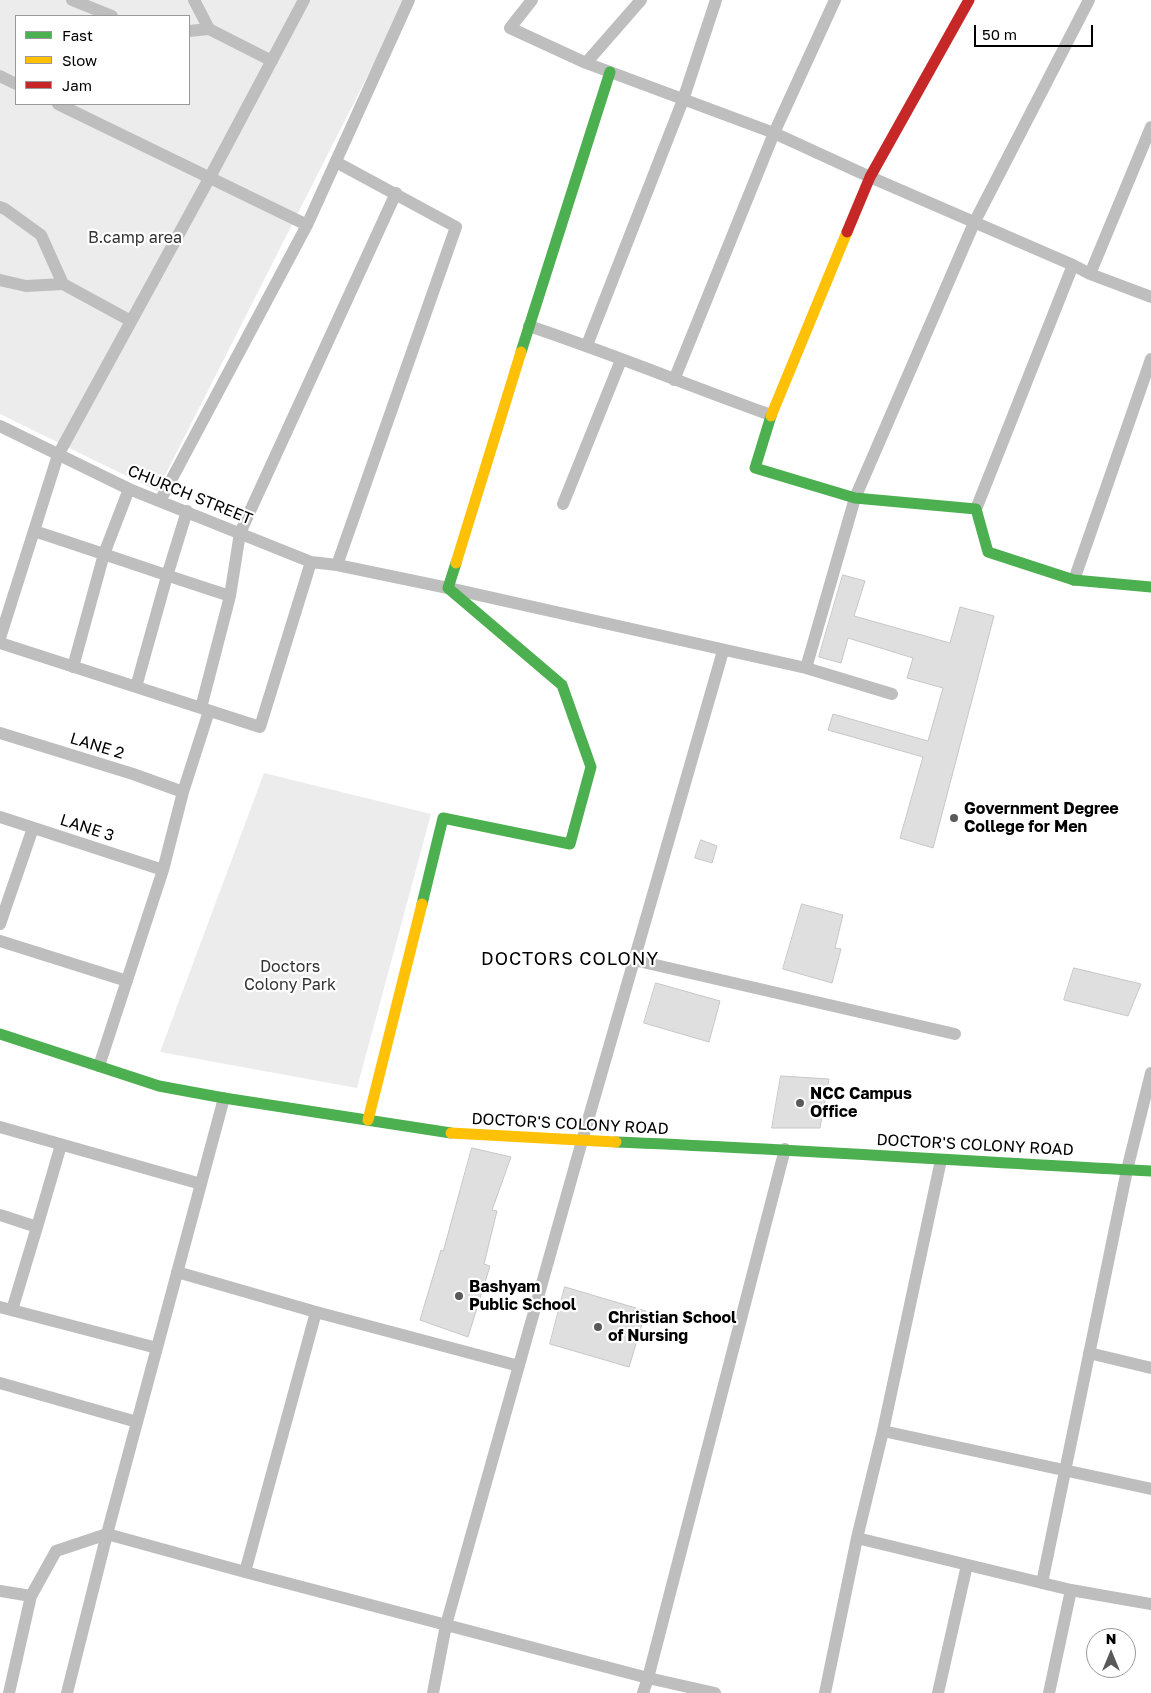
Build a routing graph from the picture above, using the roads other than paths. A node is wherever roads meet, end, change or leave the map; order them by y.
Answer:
1 (72, 0) edge
2 (194, 0) edge
3 (304, 0) edge
4 (408, 0) edge
5 (532, 0) edge
6 (641, 0) edge
7 (716, 0) edge
8 (835, 0) edge
9 (969, 0) edge
10 (1090, 0) edge
11 (110, 15) edge
12 (209, 29) junction
13 (190, 31) edge
14 (272, 61) junction
15 (586, 63) junction
16 (610, 72) junction
17 (0, 76) edge
18 (15, 84) edge
19 (682, 100) junction
20 (60, 105) edge
21 (1151, 127) edge
22 (774, 133) junction
23 (1148, 145) edge
24 (336, 162) junction
25 (210, 177) junction
26 (870, 177) junction
27 (396, 193) junction
28 (0, 207) edge
29 (974, 223) junction
30 (307, 225) junction
31 (1073, 265) junction
32 (1090, 274) junction
33 (0, 280) edge
34 (63, 284) junction
35 (1151, 297) edge
36 (131, 321) junction
37 (529, 326) junction
38 (587, 345) junction
39 (1151, 359) edge
40 (621, 360) junction
41 (674, 380) junction
42 (771, 415) junction
43 (0, 426) edge
44 (58, 455) junction
45 (129, 489) junction
46 (855, 498) junction
47 (160, 501) junction
48 (563, 504) dead end
49 (976, 509) junction
50 (187, 511) junction
51 (34, 531) junction
52 (240, 533) junction
53 (104, 554) junction
54 (311, 562) junction
55 (337, 565) junction
56 (167, 576) junction
57 (1074, 580) junction
58 (1151, 587) edge
59 (448, 588) junction
60 (230, 596) junction
61 (0, 638) edge
62 (0, 643) edge
63 (723, 651) junction
64 (73, 667) junction
65 (806, 668) junction
66 (136, 687) junction
67 (892, 694) dead end
68 (205, 709) junction
69 (0, 733) edge
70 (183, 792) junction
71 (0, 817) edge
72 (33, 828) junction
73 (163, 870) junction
74 (0, 924) edge
75 (0, 941) edge
76 (634, 960) junction
77 (127, 981) junction
78 (0, 1034) edge
79 (955, 1034) dead end
80 (99, 1066) junction
81 (1151, 1074) edge
82 (224, 1098) junction
83 (368, 1120) junction
84 (0, 1127) edge
85 (582, 1141) junction
86 (61, 1145) junction
87 (785, 1149) junction
88 (941, 1160) junction
89 (1127, 1170) junction
90 (1151, 1171) edge
91 (201, 1184) junction
92 (0, 1215) edge
93 (37, 1227) junction
94 (177, 1272) junction
95 (6, 1309) edge
96 (316, 1312) junction
97 (157, 1348) junction
98 (1089, 1353) junction
99 (519, 1366) junction
100 (1151, 1368) edge
101 (0, 1382) edge
102 (137, 1422) junction
103 (883, 1431) junction
104 (1066, 1470) junction
105 (1151, 1489) edge
106 (107, 1534) junction
107 (857, 1538) junction
108 (967, 1565) junction
109 (245, 1572) junction
110 (1042, 1583) junction
111 (1071, 1590) junction
112 (0, 1591) edge
113 (30, 1596) junction
114 (1151, 1604) edge
115 (446, 1626) junction
116 (648, 1678) junction
117 (9, 1693) edge
118 (67, 1693) edge
119 (433, 1693) edge
120 (643, 1693) edge
121 (715, 1693) edge
122 (825, 1693) edge
123 (938, 1693) edge
124 (1049, 1693) edge

1 - 11 street
2 - 12 street
3 - 14 street
4 - 24 street
5 - 15 street
6 - 15 street
7 - 19 street
8 - 22 street
9 - 26 street
10 - 29 street
12 - 13 street
12 - 14 street
14 - 25 street
15 - 16 street
16 - 19 street
16 - 37 street
17 - 18 street
19 - 22 street
19 - 38 street
20 - 25 street
21 - 23 street
22 - 26 street
22 - 41 street
23 - 32 street
24 - 27 street
24 - 30 street
25 - 30 street
25 - 36 street
26 - 29 street
26 - 42 street
27 - 52 street
27 - 55 street
28 - 34 street
29 - 31 street
29 - 46 street
30 - 47 street
31 - 32 street
31 - 49 street
32 - 35 street
33 - 34 street
34 - 36 street
36 - 44 street
37 - 38 street
37 - 59 street
38 - 40 street
39 - 57 street
40 - 41 street
40 - 48 street
41 - 42 street
42 - 46 street
43 - 44 street, CHURCH STREET
44 - 45 street, CHURCH STREET
44 - 51 street
45 - 47 street, CHURCH STREET
45 - 53 street
46 - 49 street
46 - 65 street
47 - 50 street, CHURCH STREET
49 - 57 street
50 - 52 street, CHURCH STREET
50 - 56 street
51 - 53 street
51 - 61 street
52 - 54 street, CHURCH STREET
52 - 60 street
53 - 56 street
53 - 64 street
54 - 55 street, CHURCH STREET
54 - 68 street
55 - 59 street, CHURCH STREET
56 - 60 street
56 - 66 street
57 - 58 street
59 - 63 street, CHURCH STREET
59 - 83 street
60 - 68 street
62 - 64 street
63 - 65 street, CHURCH STREET
63 - 76 street
64 - 66 street
65 - 67 street, CHURCH STREET
66 - 68 street
68 - 70 street
69 - 70 street, LANE 2
70 - 73 street
71 - 72 street, LANE 3
72 - 73 street, LANE 3
72 - 74 street
73 - 77 street
75 - 77 street
76 - 79 street
76 - 85 street
77 - 80 street
78 - 80 street, DOCTOR'S COLONY ROAD
80 - 82 street, DOCTOR'S COLONY ROAD
81 - 89 street
82 - 83 street, DOCTOR'S COLONY ROAD
82 - 91 street
83 - 85 street, DOCTOR'S COLONY ROAD
84 - 86 street
85 - 87 street, DOCTOR'S COLONY ROAD
85 - 99 street
86 - 91 street
86 - 93 street
87 - 88 street, DOCTOR'S COLONY ROAD
87 - 116 street
88 - 89 street, DOCTOR'S COLONY ROAD
88 - 103 street
89 - 90 street, DOCTOR'S COLONY ROAD
89 - 98 street
91 - 94 street
92 - 93 street
93 - 95 street
94 - 96 street
94 - 97 street
95 - 97 street
96 - 99 street
96 - 109 street
97 - 102 street
98 - 100 street
98 - 104 street
99 - 115 street
101 - 102 street
102 - 106 street
103 - 104 street
103 - 107 street
104 - 105 street
104 - 110 street
106 - 109 street
106 - 113 street
106 - 118 street
107 - 108 street
107 - 122 street
108 - 110 street
108 - 123 street
109 - 115 street
110 - 111 street
111 - 114 street
111 - 124 street
112 - 113 street
113 - 117 street
115 - 116 street
115 - 119 street
116 - 120 street
116 - 121 street

